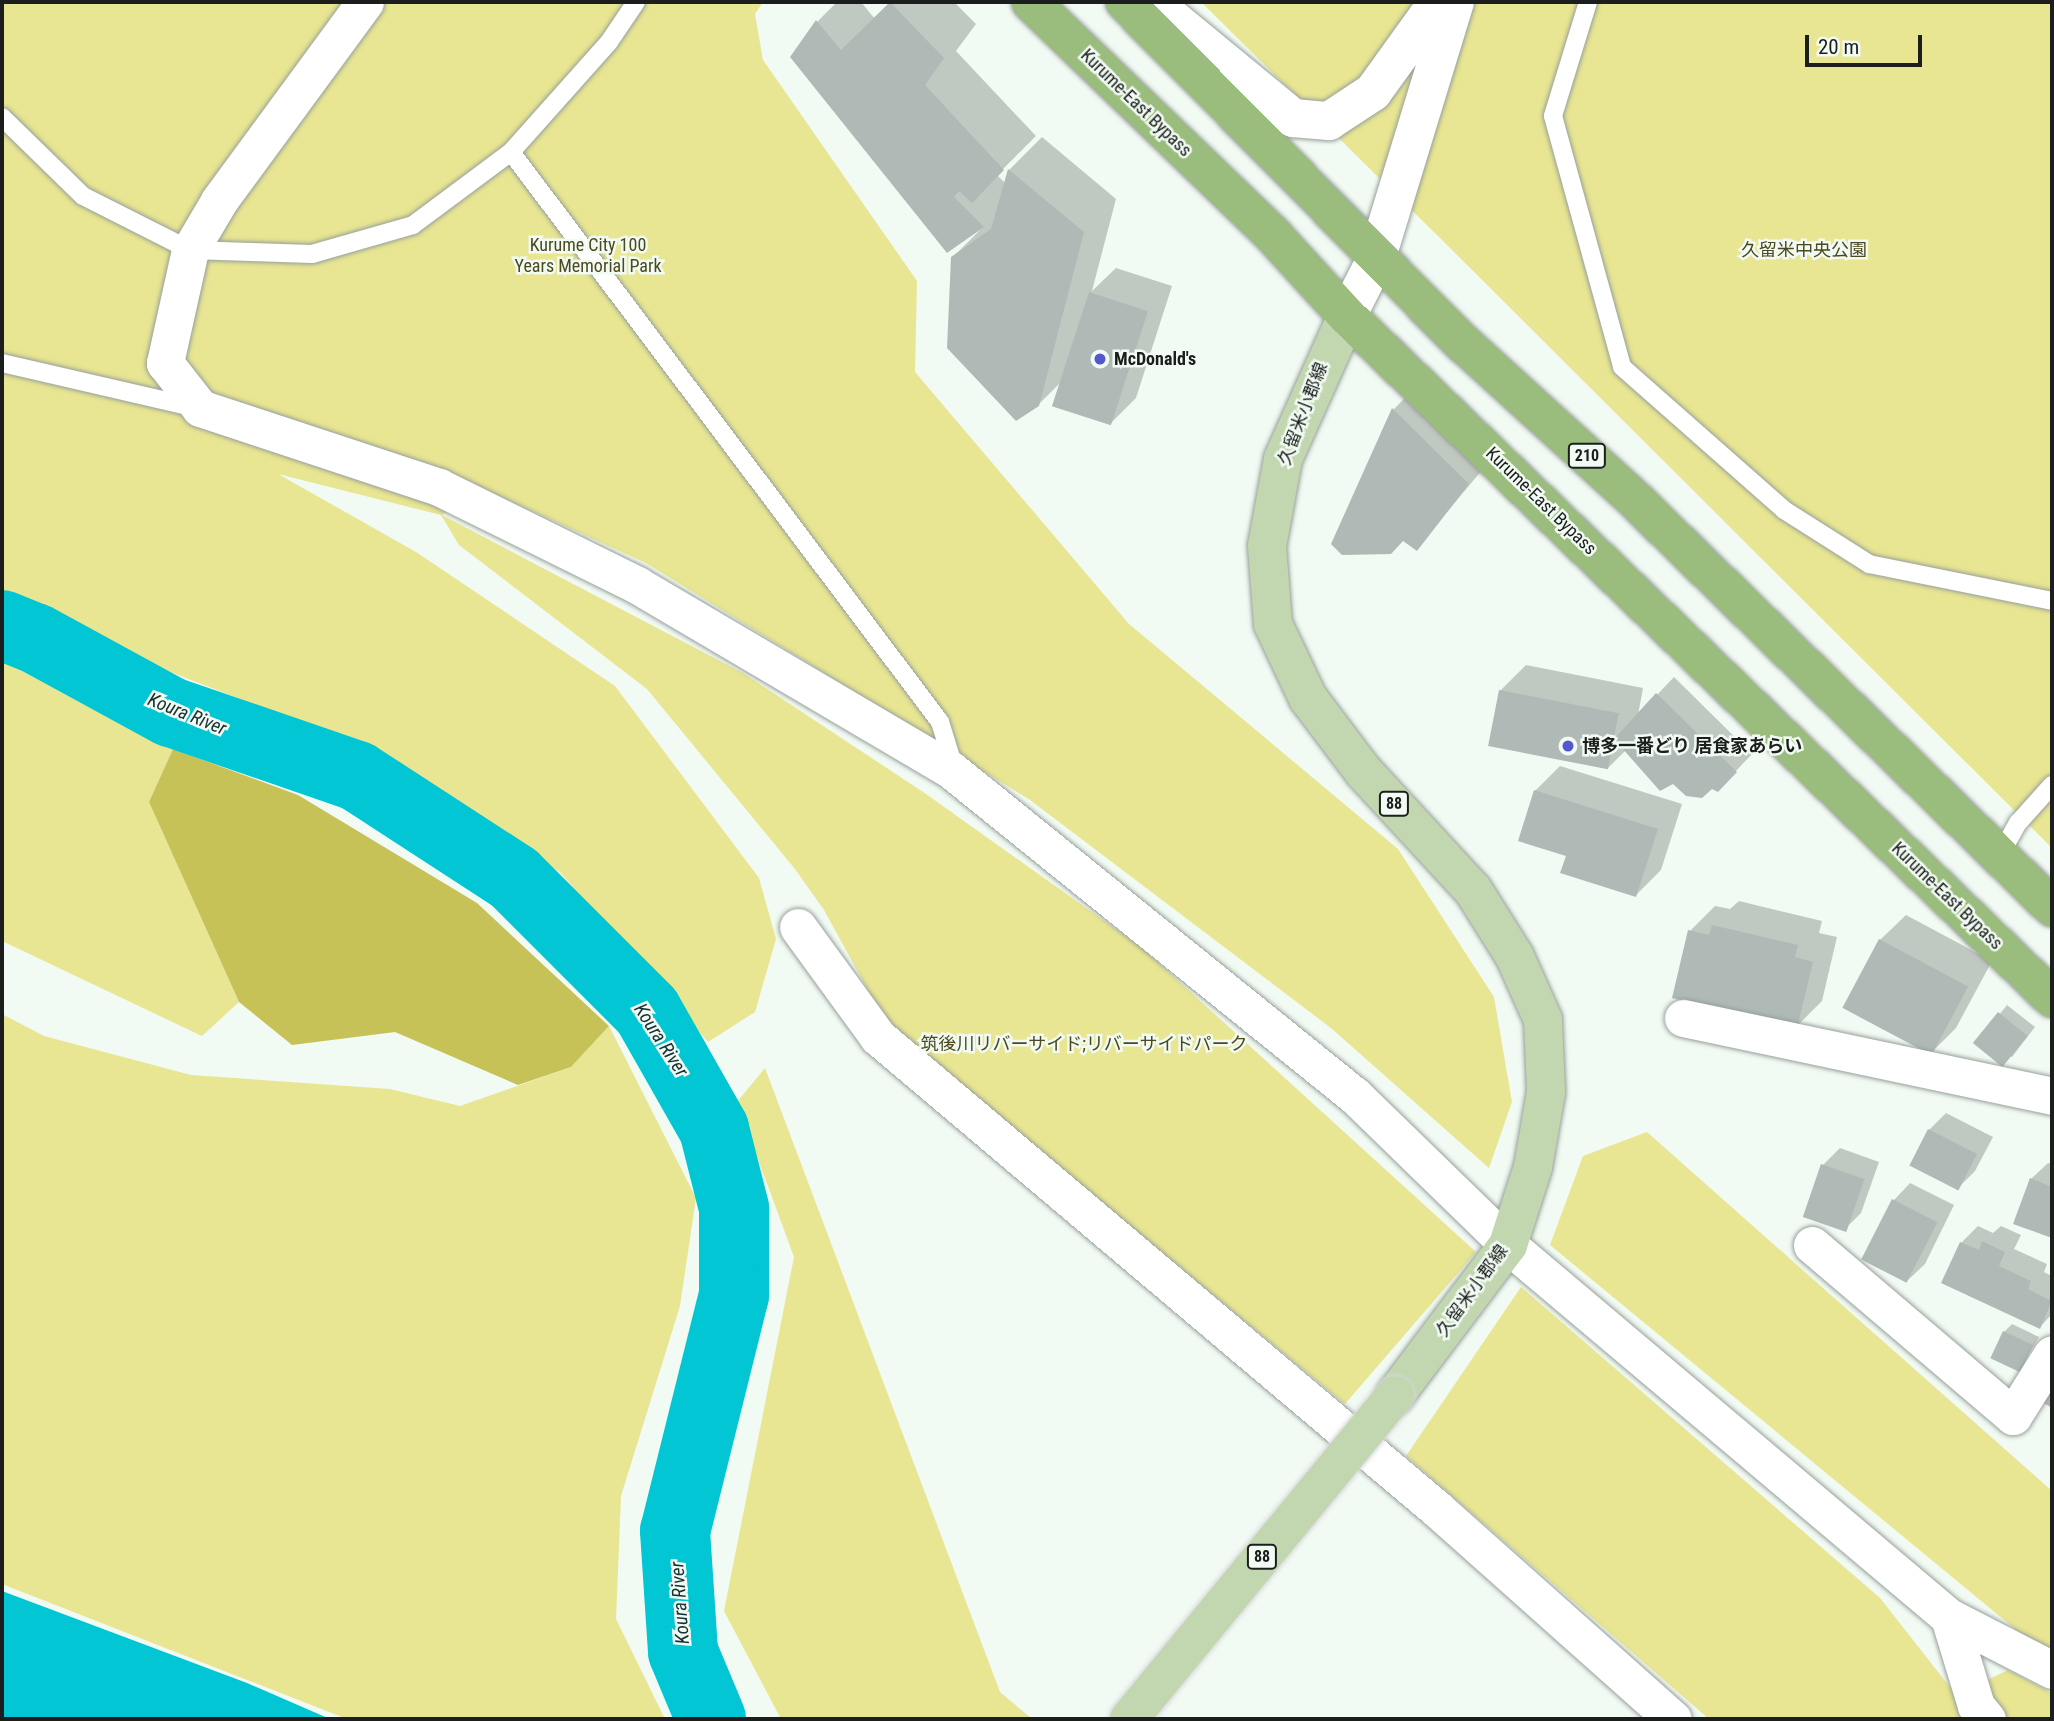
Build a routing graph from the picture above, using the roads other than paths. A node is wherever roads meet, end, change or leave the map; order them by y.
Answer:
1 (365, 2) edge
2 (636, 2) edge
3 (1031, 2) edge
4 (1125, 2) edge
5 (1153, 2) edge
6 (1438, 2) edge
7 (1455, 2) edge
8 (1588, 2) edge
9 (2, 117) edge
10 (512, 152) junction
11 (190, 250) junction
12 (1377, 257) junction
13 (1347, 316) junction
14 (2, 363) edge
15 (200, 408) junction
16 (2052, 601) edge
17 (957, 775) junction
18 (2052, 785) edge
19 (2000, 855) junction
20 (2052, 907) edge
21 (798, 927) dead end
22 (2052, 998) edge
23 (1683, 1018) dead end
24 (2052, 1096) edge
25 (1508, 1245) junction
26 (1812, 1245) dead end
27 (2052, 1354) edge
28 (1950, 1617) junction
29 (2052, 1670) edge
30 (1129, 1719) edge
31 (1673, 1719) edge
32 (1987, 1719) edge

1 - 11 street
2 - 10 lane
3 - 13 highway, Kurume-East Bypass
4 - 12 highway, 210
5 - 6 street
7 - 12 street
8 - 16 lane
9 - 11 lane
10 - 11 lane
10 - 17 lane
11 - 15 street
12 - 13 street
12 - 19 highway, 210
13 - 22 highway, Kurume-East Bypass
13 - 25 main road, 久留米小郡線 / 88
14 - 15 lane
15 - 17 street
17 - 25 street
18 - 19 lane
19 - 20 highway, 210
21 - 31 street
23 - 24 street
25 - 28 street
25 - 30 main road, 久留米小郡線 / 88, bridge
26 - 27 street
28 - 29 street
28 - 32 street

